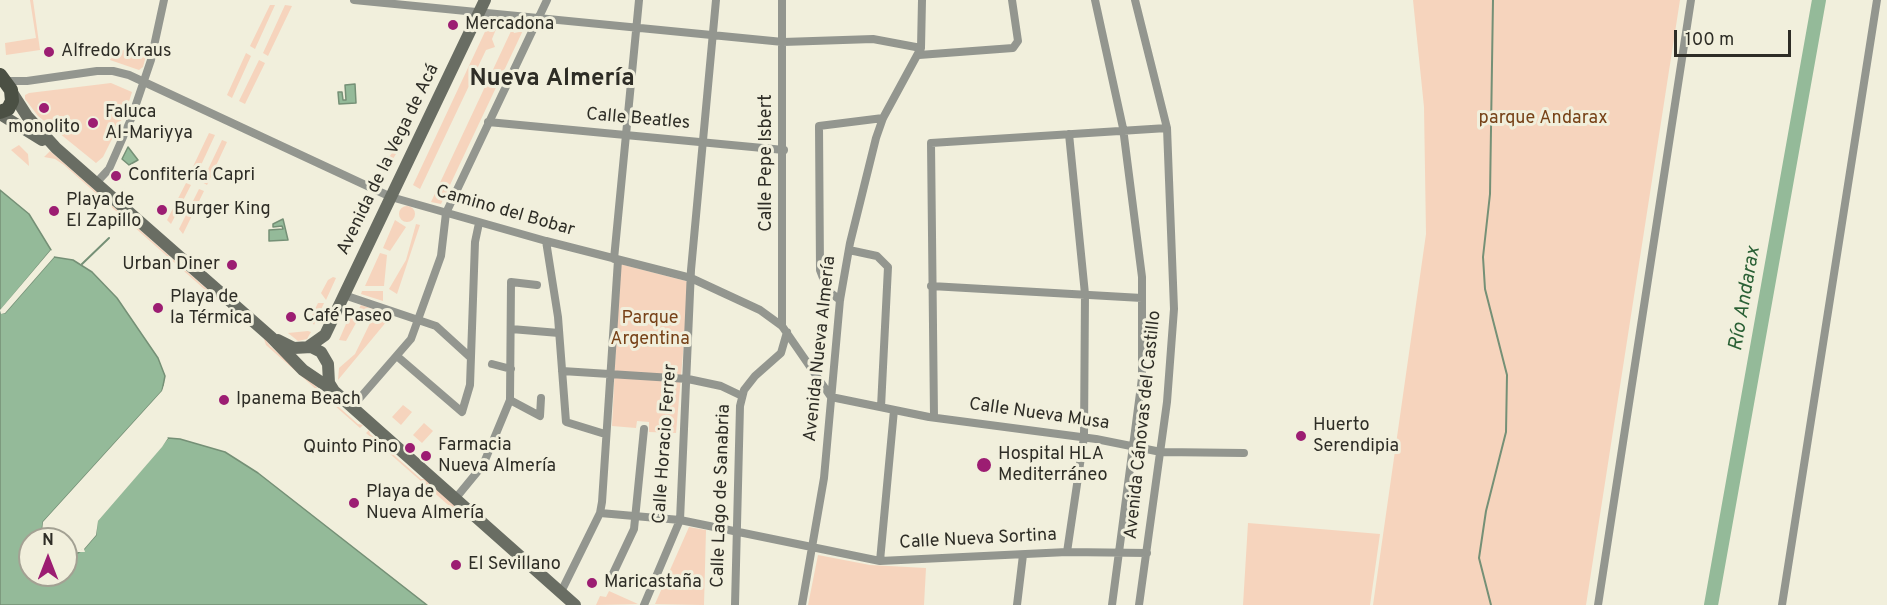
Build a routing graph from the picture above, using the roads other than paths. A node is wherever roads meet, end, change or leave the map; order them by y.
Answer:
1 (164, 0) edge
2 (354, 0) edge
3 (362, 0) edge
4 (485, 0) edge
5 (547, 0) edge
6 (639, 0) edge
7 (716, 0) edge
8 (782, 0) edge
9 (922, 0) edge
10 (1012, 0) edge
11 (1095, 0) edge
12 (1135, 0) edge
13 (1691, 0) edge
14 (1877, 0) edge
15 (427, 3) edge
16 (479, 12) junction
17 (538, 18) junction
18 (637, 27) junction
19 (713, 34) junction
20 (783, 42) junction
21 (920, 51) junction
22 (27, 81) junction
23 (144, 82) junction
24 (6, 83) edge
25 (0, 113) edge
26 (883, 118) junction
27 (488, 122) junction
28 (1167, 128) junction
29 (1123, 131) junction
30 (1069, 134) junction
31 (627, 135) junction
32 (703, 142) junction
33 (56, 147) junction
34 (784, 150) junction
35 (96, 183) junction
36 (391, 197) junction
37 (446, 213) junction
38 (478, 223) junction
39 (546, 241) junction
40 (849, 250) junction
41 (616, 260) junction
42 (692, 278) junction
43 (537, 285) dead end
44 (931, 286) junction
45 (1085, 294) junction
46 (345, 295) junction
47 (1142, 298) junction
48 (840, 300) junction
49 (418, 320) junction
50 (511, 328) junction
51 (784, 329) junction
52 (559, 333) junction
53 (325, 335) junction
54 (271, 337) junction
55 (305, 348) junction
56 (325, 357) junction
57 (398, 357) junction
58 (470, 357) junction
59 (298, 363) junction
60 (492, 364) dead end
61 (511, 369) junction
62 (562, 371) junction
63 (328, 372) junction
64 (612, 375) junction
65 (316, 378) junction
66 (688, 379) junction
67 (334, 391) junction
68 (742, 396) junction
69 (831, 397) junction
70 (541, 398) dead end
71 (510, 400) junction
72 (881, 407) junction
73 (352, 408) junction
74 (894, 410) junction
75 (934, 417) junction
76 (644, 429) dead end
77 (605, 434) junction
78 (1084, 437) junction
79 (1134, 445) junction
80 (1161, 452) junction
81 (1244, 453) dead end
82 (455, 499) junction
83 (600, 513) junction
84 (636, 516) junction
85 (680, 520) junction
86 (736, 531) junction
87 (812, 549) junction
88 (1119, 551) junction
89 (1066, 552) junction
90 (1146, 553) junction
91 (1023, 555) junction
92 (880, 561) junction
93 (610, 580) dead end
94 (561, 592) junction
95 (575, 605) edge
96 (644, 605) edge
97 (735, 605) edge
98 (802, 605) edge
99 (1017, 605) edge
100 (1112, 605) edge
101 (1139, 605) edge
102 (1598, 605) edge
103 (1782, 605) edge

1 - 23 street
2 - 3 street
3 - 15 street
4 - 16 main road, Avenida de la Vega de Acá
5 - 17 street
6 - 18 street
7 - 19 street, Calle Horacio Ferrer
8 - 20 street, Calle Pepe Isbert
9 - 21 street, Avenida Nueva Almería
10 - 21 street
11 - 29 street, Avenida Cánovas del Castillo
12 - 28 street, Avenida Cánovas del Castillo
13 - 102 street
14 - 103 street
15 - 16 street
16 - 17 street
16 - 36 main road, Avenida de la Vega de Acá
17 - 18 street
17 - 27 street
18 - 19 street
18 - 31 street
19 - 20 street
19 - 32 street, Calle Horacio Ferrer
20 - 21 street
20 - 34 street, Calle Pepe Isbert
21 - 26 street, Avenida Nueva Almería
22 - 23 street, Camino del Bobar
22 - 24 street, Camino del Bobar
22 - 24 street
23 - 35 street
23 - 36 street, Camino del Bobar
24 - 25 main road
24 - 33 main road
25 - 33 main road
26 - 40 street, Avenida Nueva Almería
26 - 48 street
27 - 31 street, Calle Beatles
27 - 37 street
28 - 29 street
28 - 80 street, Avenida Cánovas del Castillo
29 - 30 street
29 - 47 street, Avenida Cánovas del Castillo
30 - 44 street
30 - 45 street
31 - 32 street, Calle Beatles
31 - 41 street
32 - 34 street, Calle Beatles
32 - 42 street, Calle Horacio Ferrer
33 - 35 main road
34 - 51 street, Calle Pepe Isbert
35 - 54 main road
36 - 37 street, Camino del Bobar
36 - 46 main road, Avenida de la Vega de Acá
37 - 38 street, Camino del Bobar
37 - 49 street
38 - 39 street, Camino del Bobar
38 - 58 street
39 - 41 street, Camino del Bobar
39 - 52 street
40 - 48 street, Avenida Nueva Almería
40 - 72 street
41 - 42 street, Camino del Bobar
41 - 64 street
42 - 51 street, Camino del Bobar
42 - 66 street, Calle Horacio Ferrer
43 - 50 street
44 - 45 street
44 - 75 street
45 - 47 street
45 - 78 street
46 - 49 street
46 - 53 main road, Avenida de la Vega de Acá
47 - 79 street, Avenida Cánovas del Castillo
48 - 69 street, Avenida Nueva Almería
49 - 57 street
49 - 58 street
50 - 52 street
50 - 61 street
51 - 68 street, Calle Lago de Sanabria
51 - 69 street, Camino del Bobar
52 - 62 street
53 - 55 main road, Avenida de la Vega de Acá
53 - 56 main road, Avenida de la Vega de Acá
54 - 55 main road
54 - 59 main road
55 - 56 main road
55 - 59 main road
56 - 63 main road
57 - 58 street
57 - 73 street
59 - 65 main road
60 - 61 street
61 - 71 street
62 - 64 street
62 - 77 street
63 - 65 main road
63 - 67 main road
64 - 66 street
64 - 77 street
65 - 67 main road
66 - 68 street
66 - 85 street, Calle Horacio Ferrer
67 - 73 main road
68 - 86 street, Calle Lago de Sanabria
69 - 72 street, Calle Nueva Musa
69 - 87 street, Avenida Nueva Almería
70 - 71 street
71 - 82 street
72 - 74 street, Calle Nueva Musa
73 - 82 main road
74 - 75 street, Calle Nueva Musa
74 - 92 street
75 - 78 street, Calle Nueva Musa
76 - 84 street
77 - 83 street
78 - 79 street, Calle Nueva Musa
78 - 89 street
79 - 80 street, Calle Nueva Musa
79 - 88 street, Avenida Cánovas del Castillo
80 - 81 street, Calle Nueva Musa
80 - 90 street, Avenida Cánovas del Castillo
82 - 94 main road
83 - 84 street, Calle Nueva Sortina
83 - 94 street
84 - 85 street, Calle Nueva Sortina
84 - 93 street
85 - 86 street, Calle Nueva Sortina
85 - 96 street, Calle Horacio Ferrer
86 - 87 street, Calle Nueva Sortina
86 - 97 street, Calle Lago de Sanabria
87 - 92 street, Calle Nueva Sortina
87 - 98 street, Avenida Nueva Almería
88 - 89 street, Calle Nueva Sortina
88 - 90 street, Calle Nueva Sortina
88 - 100 street, Avenida Cánovas del Castillo
89 - 91 street, Calle Nueva Sortina
90 - 101 street, Avenida Cánovas del Castillo
91 - 92 street, Calle Nueva Sortina
91 - 99 street
94 - 95 main road

